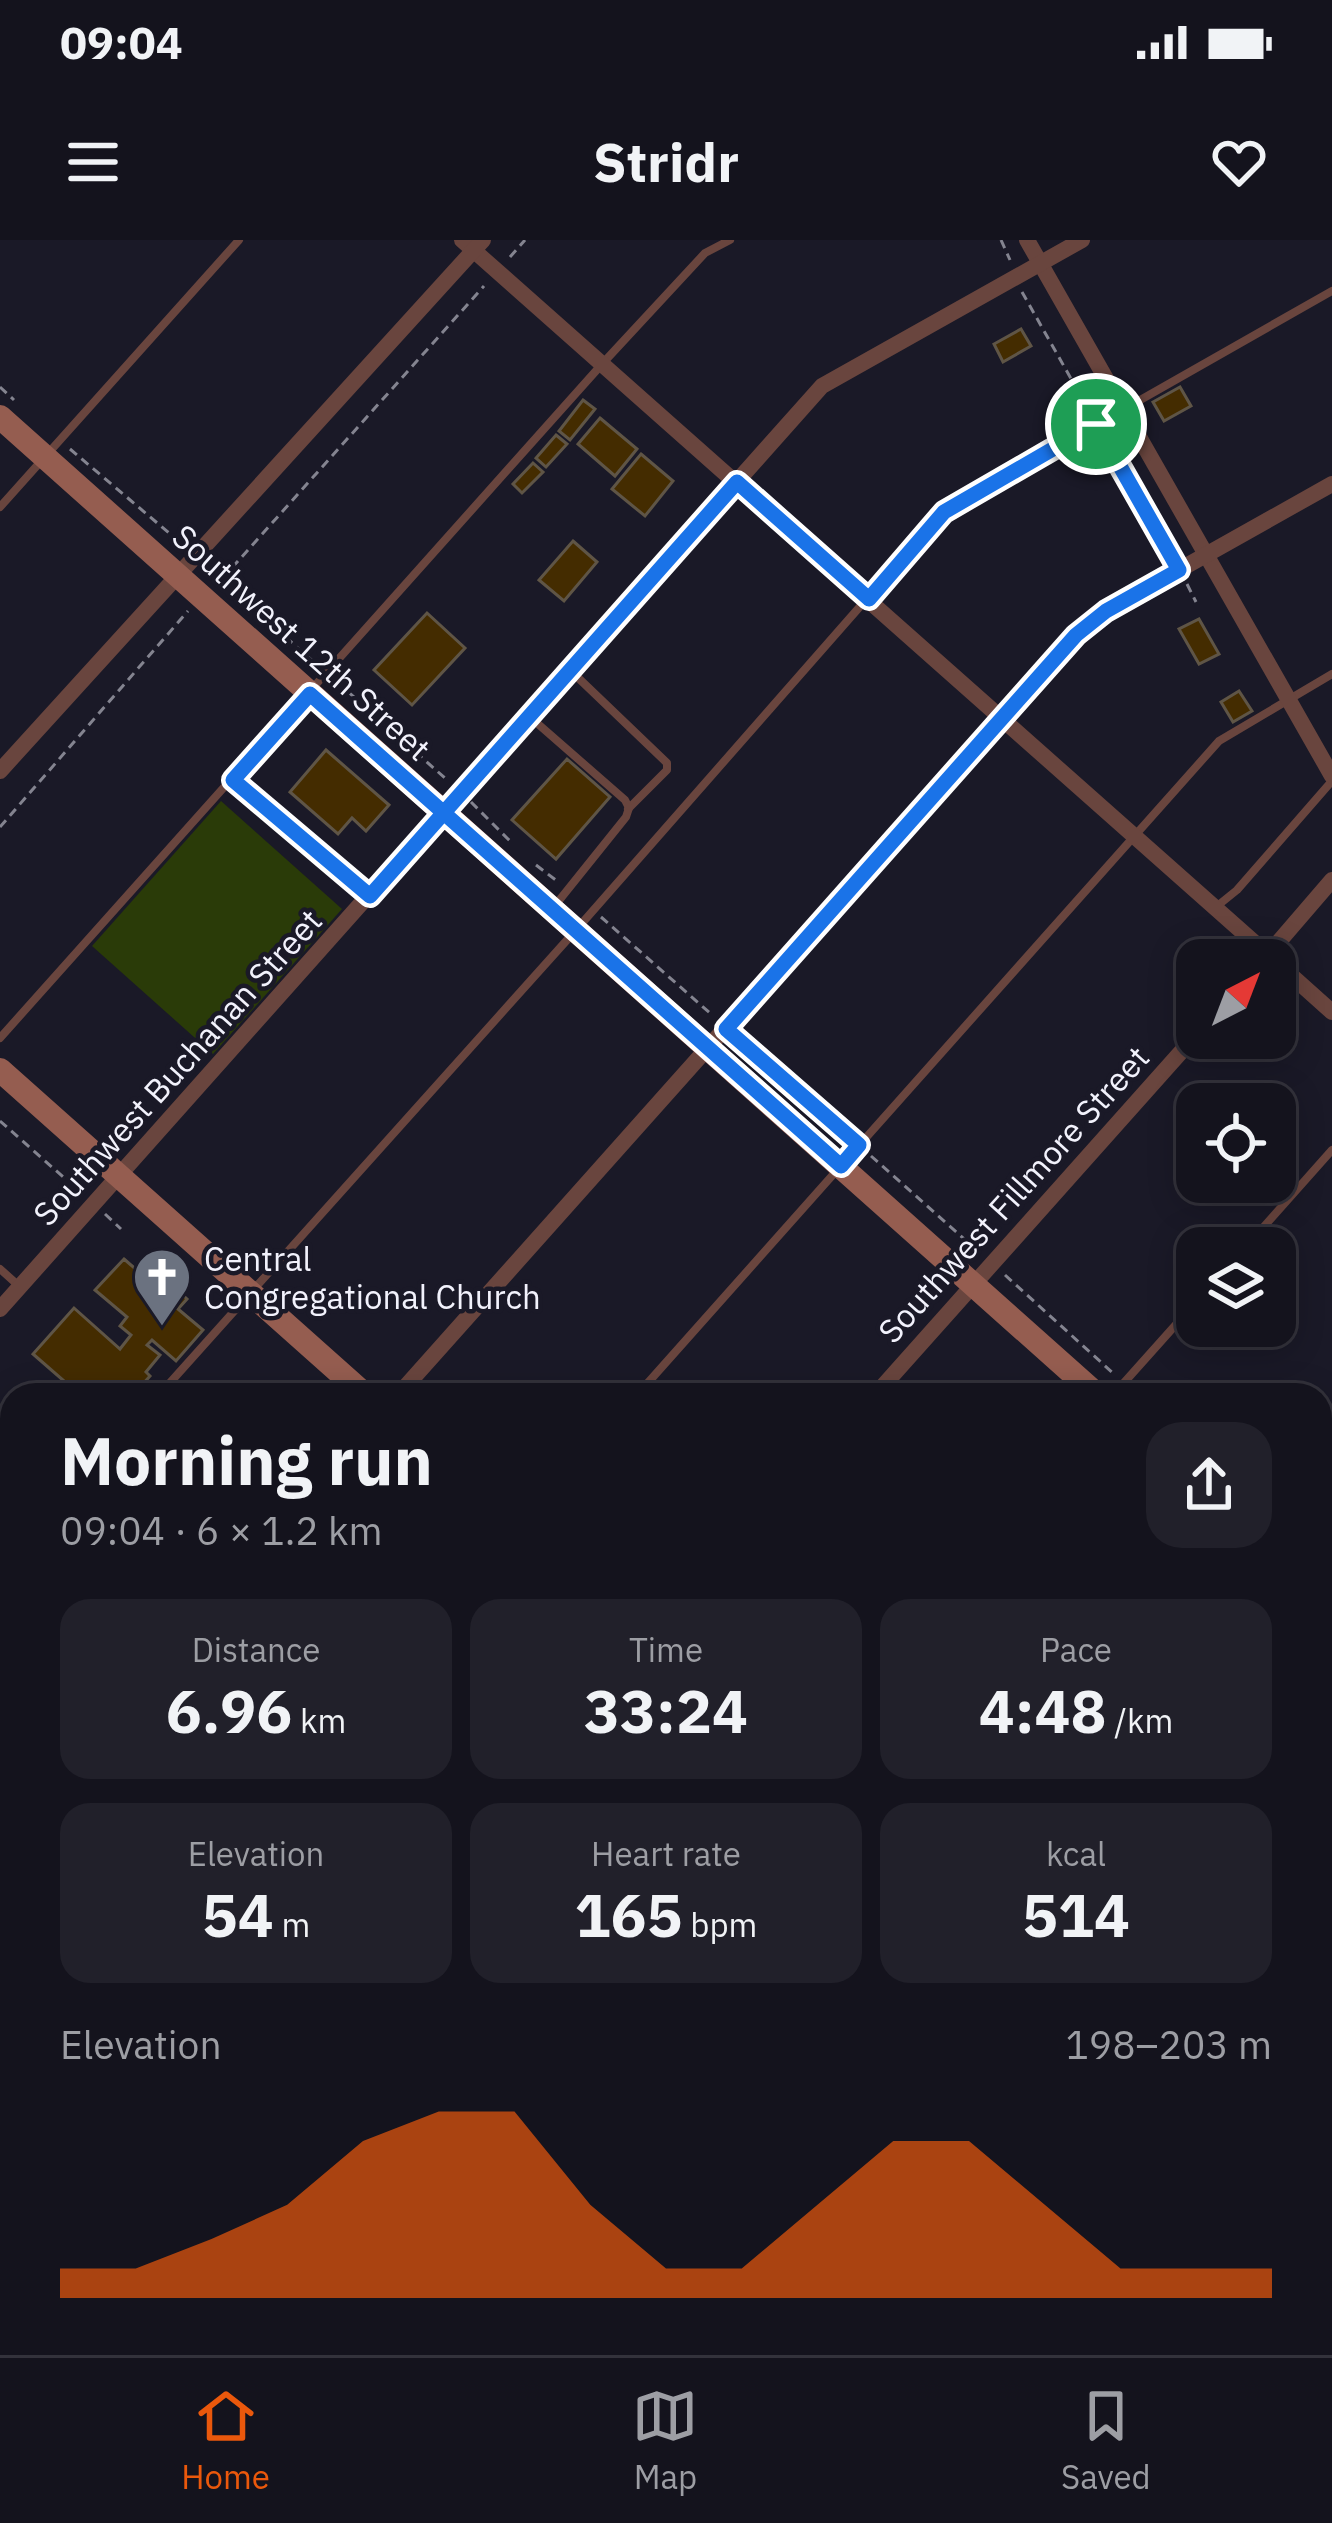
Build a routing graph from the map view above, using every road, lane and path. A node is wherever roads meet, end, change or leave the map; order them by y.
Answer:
1 (238, 240) edge
2 (525, 240) edge
3 (730, 240) edge
4 (1001, 240) edge
5 (1027, 240) edge
6 (1082, 240) edge
7 (472, 244) edge
8 (1040, 263) junction
9 (497, 272) junction
10 (1016, 276) junction
11 (1332, 291) edge
12 (603, 364) junction
13 (0, 387) edge
14 (7, 409) edge
15 (1123, 409) junction
16 (1096, 424) junction
17 (52, 449) junction
18 (737, 482) junction
19 (1332, 484) edge
20 (0, 507) edge
21 (1206, 555) junction
22 (195, 556) junction
23 (1179, 570) junction
24 (178, 575) junction
25 (214, 585) junction
26 (869, 599) junction
27 (570, 670) junction
28 (328, 674) junction
29 (1332, 674) edge
30 (310, 694) junction
31 (1288, 700) junction
32 (530, 716) junction
33 (1002, 718) junction
34 (0, 771) edge
35 (1332, 778) edge
36 (233, 780) junction
37 (461, 793) junction
38 (628, 809) junction
39 (444, 813) junction
40 (0, 826) edge
41 (1133, 836) junction
42 (512, 843) dead end
43 (524, 856) dead end
44 (1332, 880) edge
45 (370, 896) junction
46 (560, 899) junction
47 (1216, 907) junction
48 (584, 921) junction
49 (1249, 939) edge
50 (1286, 939) edge
51 (1296, 981) edge
52 (1332, 1012) edge
53 (726, 1029) junction
54 (0, 1038) edge
55 (709, 1049) junction
56 (1176, 1057) edge
57 (0, 1070) edge
58 (0, 1121) edge
59 (859, 1145) junction
60 (1332, 1150) edge
61 (841, 1166) junction
62 (120, 1177) junction
63 (94, 1204) junction
64 (1264, 1227) edge
65 (121, 1229) dead end
66 (992, 1263) junction
67 (0, 1269) edge
68 (973, 1285) junction
69 (20, 1287) junction
70 (252, 1294) junction
71 (0, 1310) edge
72 (1176, 1325) edge
73 (170, 1383) edge
74 (352, 1383) edge
75 (409, 1383) edge
76 (649, 1383) edge
77 (886, 1383) edge
78 (1083, 1383) edge
79 (1124, 1383) joint

1 - 17 lane
2 - 9 path
3 - 12 lane
4 - 10 path
5 - 8 street
6 - 8 street, Southwest Buchanan Street
7 - 9 street
7 - 22 street
8 - 10 street, Southwest Buchanan Street
8 - 15 street
9 - 12 street
9 - 25 path
10 - 16 path
10 - 18 street, Southwest Buchanan Street
11 - 15 lane
12 - 18 street
12 - 28 lane
13 - 14 path
14 - 17 main road, Southwest 12th Street
15 - 16 lane
15 - 21 street
16 - 23 path
16 - 26 lane
17 - 20 lane
17 - 22 path
17 - 24 main road, Southwest 12th Street
18 - 26 street
18 - 27 street, Southwest Buchanan Street
19 - 21 street
21 - 23 street
21 - 31 street
22 - 24 street
22 - 25 path
23 - 33 street
24 - 25 main road, Southwest 12th Street
24 - 34 street
25 - 28 path
25 - 30 main road, Southwest 12th Street
25 - 40 path
26 - 33 street
26 - 48 lane
27 - 32 street, Southwest Buchanan Street
27 - 38 lane
28 - 30 lane
28 - 37 path
29 - 31 lane
30 - 36 lane
30 - 39 main road, Southwest 12th Street
31 - 35 street
31 - 41 lane
32 - 37 street, Southwest Buchanan Street
32 - 38 lane
33 - 41 street
33 - 53 street
35 - 47 lane
36 - 45 lane
36 - 54 lane
37 - 39 street, Southwest Buchanan Street
37 - 42 path
38 - 46 lane
39 - 45 street, Southwest Buchanan Street
39 - 46 main road, Southwest 12th Street
41 - 47 street
41 - 59 lane
43 - 46 path
44 - 50 street
45 - 62 street, Southwest Buchanan Street
46 - 48 main road, Southwest 12th Street
47 - 49 street
48 - 53 path
48 - 55 main road, Southwest 12th Street
48 - 70 lane
51 - 52 street
53 - 55 street
53 - 59 path
55 - 61 main road, Southwest 12th Street
55 - 75 street
56 - 66 street, Southwest Fillmore Street
57 - 62 main road
58 - 63 path
59 - 61 lane
59 - 66 path
60 - 64 lane
61 - 68 main road, Southwest 12th Street
61 - 76 lane
62 - 63 street, Southwest Buchanan Street
62 - 70 main road
63 - 65 path
63 - 69 street, Southwest Buchanan Street
66 - 68 street, Southwest Fillmore Street
66 - 79 path
67 - 69 lane
68 - 77 street, Southwest Fillmore Street
68 - 78 main road, Southwest 12th Street
69 - 71 street, Southwest Buchanan Street
70 - 73 lane
70 - 74 main road
72 - 79 lane

